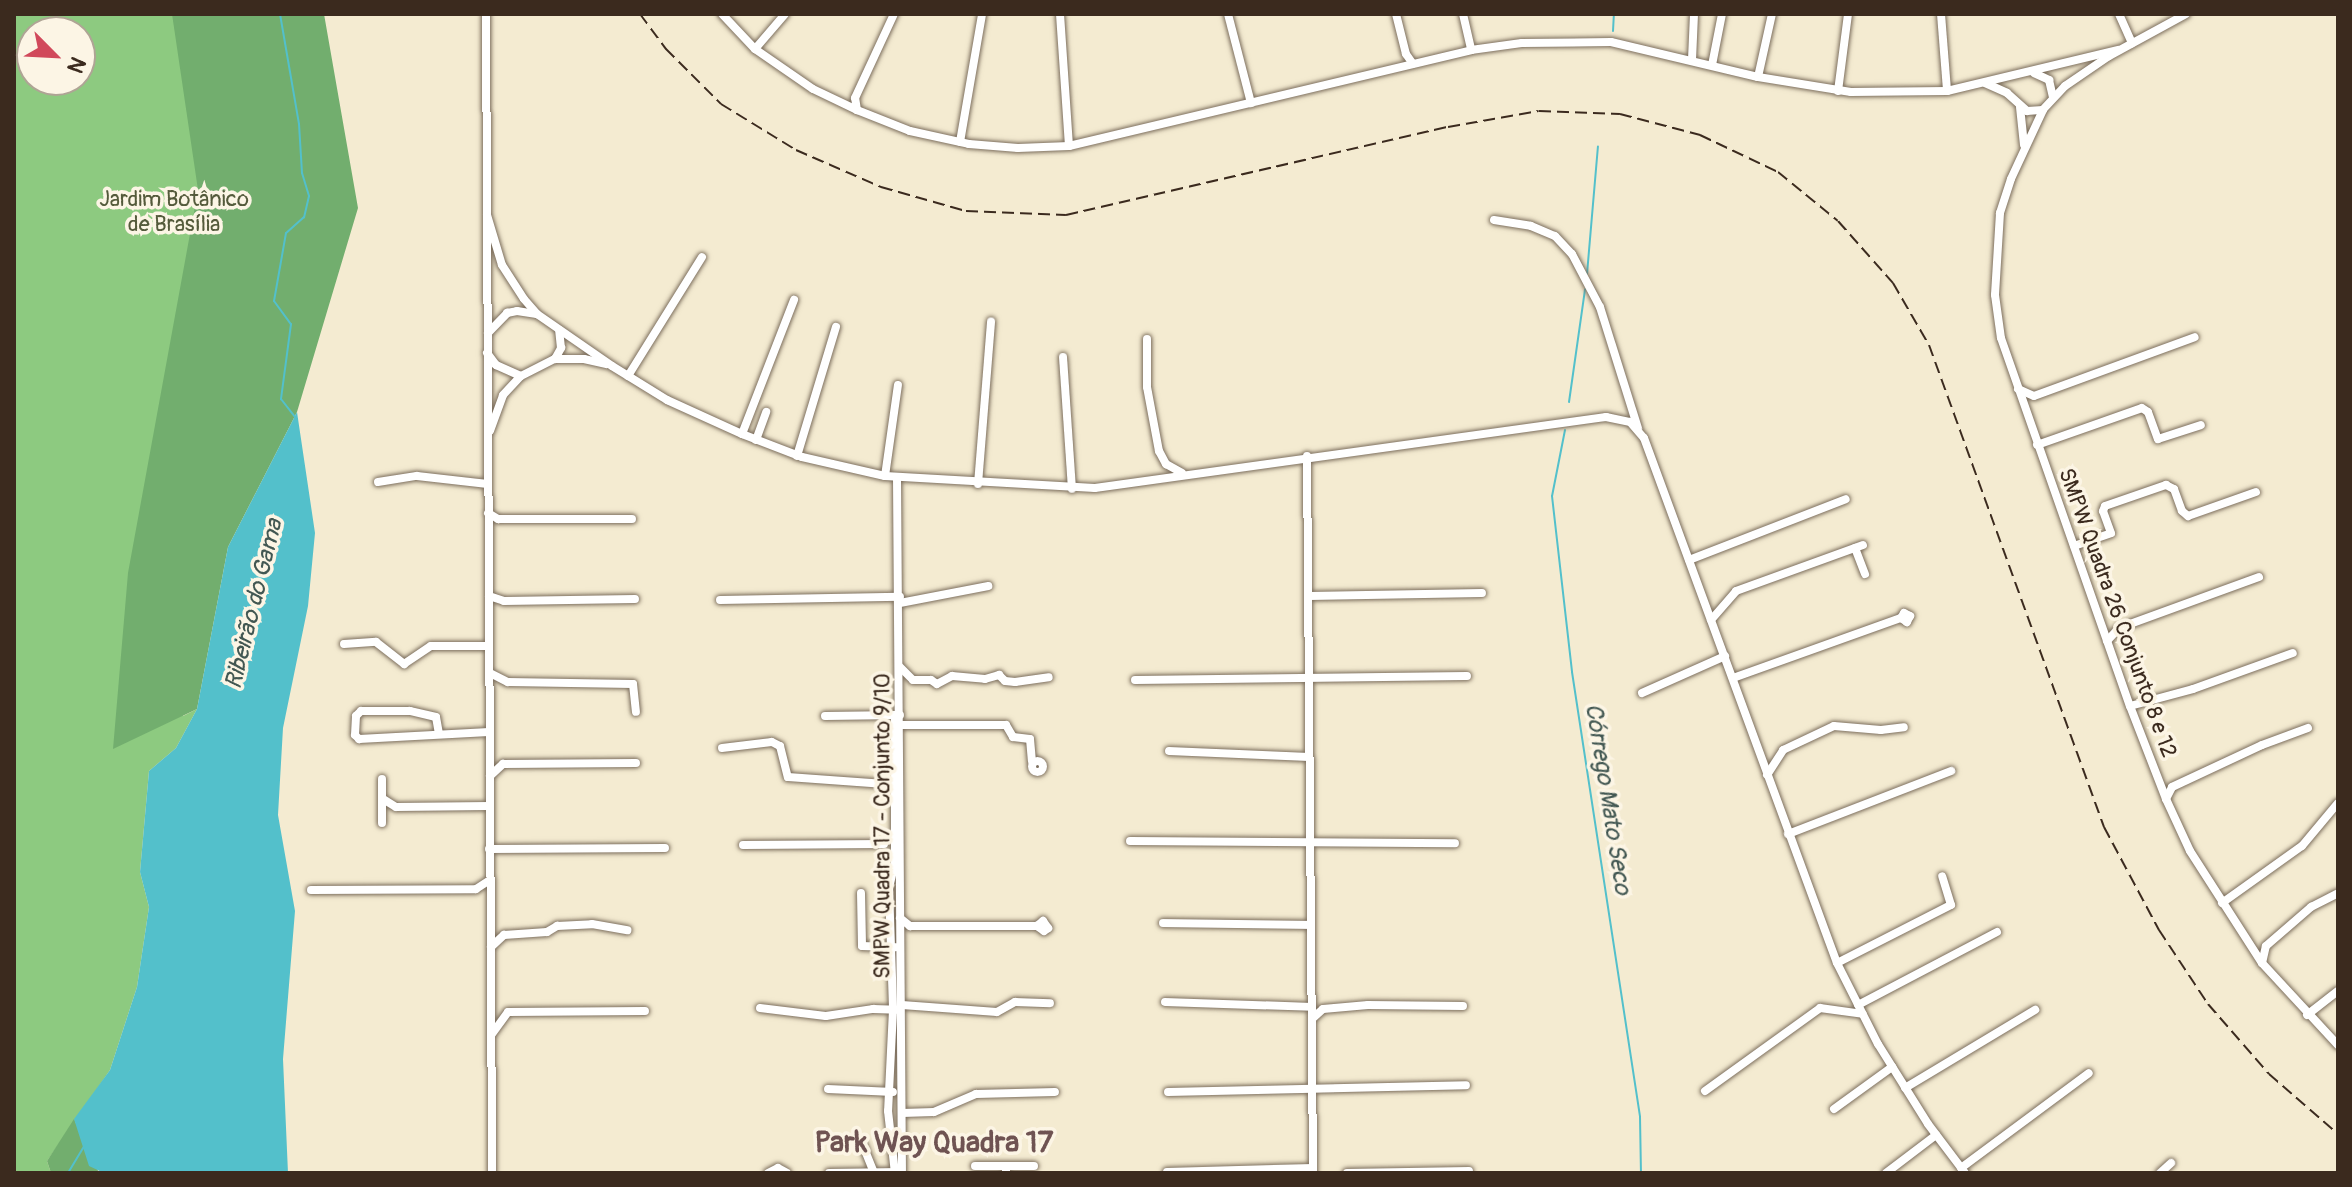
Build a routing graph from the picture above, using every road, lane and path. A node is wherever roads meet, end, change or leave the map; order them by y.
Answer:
1 (486, 14) edge
2 (722, 14) edge
3 (785, 14) edge
4 (894, 14) edge
5 (982, 14) edge
6 (1060, 14) edge
7 (1228, 14) edge
8 (1396, 14) edge
9 (1463, 14) edge
10 (1694, 14) edge
11 (1722, 14) edge
12 (1772, 14) edge
13 (1848, 14) edge
14 (1941, 14) edge
15 (2119, 14) edge
16 (2186, 14) edge
17 (2132, 43) junction
18 (755, 49) junction
19 (1471, 50) junction
20 (2118, 50) junction
21 (1406, 54) junction
22 (1692, 60) junction
23 (1413, 64) junction
24 (1712, 65) junction
25 (1401, 67) junction
26 (2028, 74) junction
27 (1758, 77) junction
28 (1984, 83) junction
29 (1838, 91) junction
30 (1947, 91) junction
31 (2053, 97) junction
32 (855, 98) junction
33 (1251, 103) junction
34 (2018, 103) junction
35 (845, 104) junction
36 (857, 110) junction
37 (2043, 110) junction
38 (960, 142) junction
39 (1069, 146) junction
40 (2024, 147) junction
41 (487, 215) junction
42 (1494, 220) dead end
43 (702, 257) dead end
44 (794, 300) dead end
45 (537, 314) junction
46 (991, 322) dead end
47 (836, 327) dead end
48 (558, 329) junction
49 (488, 333) junction
50 (2195, 337) dead end
51 (1147, 339) dead end
52 (487, 352) junction
53 (1063, 357) dead end
54 (555, 359) junction
55 (612, 366) junction
56 (521, 376) junction
57 (628, 376) junction
58 (898, 385) dead end
59 (2018, 389) junction
60 (2034, 396) junction
61 (766, 412) dead end
62 (2026, 412) junction
63 (2201, 425) dead end
64 (1638, 428) junction
65 (742, 434) junction
66 (756, 440) junction
67 (488, 444) junction
68 (2037, 445) junction
69 (797, 456) junction
70 (1307, 456) junction
71 (1166, 464) junction
72 (1184, 473) junction
73 (885, 476) junction
74 (1159, 477) junction
75 (897, 478) junction
76 (378, 482) dead end
77 (488, 484) junction
78 (978, 484) junction
79 (1072, 489) junction
80 (2256, 492) dead end
81 (1846, 499) dead end
82 (488, 513) junction
83 (498, 519) junction
84 (632, 519) dead end
85 (488, 527) junction
86 (2074, 546) junction
87 (1689, 560) junction
88 (1865, 574) dead end
89 (2259, 577) dead end
90 (988, 586) dead end
91 (1482, 593) dead end
92 (489, 596) junction
93 (1309, 596) junction
94 (903, 597) junction
95 (635, 599) dead end
96 (720, 600) dead end
97 (504, 601) junction
98 (489, 610) junction
99 (1901, 618) dead end
100 (1711, 620) junction
101 (2101, 621) junction
102 (2119, 628) junction
103 (2107, 641) junction
104 (344, 644) dead end
105 (489, 646) junction
106 (2293, 653) dead end
107 (1725, 656) junction
108 (900, 667) junction
109 (490, 673) junction
110 (1467, 676) dead end
111 (1049, 677) dead end
112 (1309, 678) junction
113 (1733, 678) junction
114 (913, 680) junction
115 (1135, 680) dead end
116 (508, 682) junction
117 (490, 692) junction
118 (900, 693) junction
119 (1642, 693) dead end
120 (2130, 706) junction
121 (636, 712) dead end
122 (898, 715) junction
123 (825, 716) dead end
124 (1904, 727) dead end
125 (2308, 728) dead end
126 (904, 729) junction
127 (489, 732) junction
128 (439, 734) junction
129 (722, 748) dead end
130 (489, 751) junction
131 (1169, 751) dead end
132 (1309, 757) junction
133 (1032, 761) dead end
134 (636, 763) dead end
135 (503, 764) junction
136 (1951, 771) dead end
137 (1767, 775) junction
138 (490, 776) junction
139 (382, 779) dead end
140 (2160, 782) junction
141 (897, 784) junction
142 (2172, 787) junction
143 (383, 799) junction
144 (2166, 799) junction
145 (2338, 803) edge
146 (489, 806) junction
147 (396, 807) junction
148 (901, 819) junction
149 (895, 828) junction
150 (1309, 830) junction
151 (1788, 834) junction
152 (1130, 841) dead end
153 (1309, 843) junction
154 (1455, 843) dead end
155 (884, 844) junction
156 (1328, 844) junction
157 (743, 845) dead end
158 (665, 848) dead end
159 (489, 849) junction
160 (898, 865) junction
161 (1942, 876) dead end
162 (490, 880) junction
163 (476, 889) junction
164 (311, 890) dead end
165 (861, 893) dead end
166 (2338, 893) edge
167 (490, 896) junction
168 (2222, 903) junction
169 (900, 918) junction
170 (490, 919) junction
171 (1163, 923) dead end
172 (1311, 925) junction
173 (910, 926) junction
174 (1037, 926) dead end
175 (627, 930) dead end
176 (1997, 932) dead end
177 (511, 933) junction
178 (901, 935) junction
179 (2248, 944) junction
180 (2266, 946) junction
181 (896, 947) junction
182 (490, 948) junction
183 (1837, 963) junction
184 (2262, 963) junction
185 (1312, 990) junction
186 (2338, 991) edge
187 (492, 994) junction
188 (1165, 1002) dead end
189 (1050, 1003) dead end
190 (1463, 1006) dead end
191 (1312, 1007) junction
192 (760, 1008) dead end
193 (899, 1009) junction
194 (1328, 1009) junction
195 (1861, 1010) junction
196 (2035, 1010) dead end
197 (645, 1011) dead end
198 (508, 1012) junction
199 (2307, 1015) junction
200 (1312, 1019) junction
201 (492, 1035) junction
202 (2338, 1045) edge
203 (1892, 1067) junction
204 (2089, 1073) dead end
205 (1466, 1085) dead end
206 (1312, 1088) junction
207 (1905, 1088) junction
208 (828, 1089) dead end
209 (1705, 1091) dead end
210 (889, 1092) junction
211 (902, 1092) junction
212 (1055, 1092) dead end
213 (1168, 1092) dead end
214 (1834, 1109) dead end
215 (902, 1113) junction
216 (1936, 1135) junction
217 (862, 1143) dead end
218 (2171, 1163) dead end
219 (975, 1166) dead end
220 (1034, 1166) dead end
221 (1006, 1170) edge
222 (1313, 1170) edge
223 (1963, 1170) edge
224 (1469, 1171) dead end
225 (1167, 1172) edge
226 (492, 1173) edge
227 (768, 1173) edge
228 (787, 1173) edge
229 (829, 1173) edge
230 (874, 1173) edge
231 (895, 1173) edge
232 (902, 1173) edge
233 (1347, 1173) edge
234 (1886, 1173) edge
235 (2160, 1173) edge

1 - 41 street
2 - 18 street
3 - 18 street
4 - 32 street
5 - 38 street
6 - 39 street
7 - 33 street
8 - 21 street
9 - 19 street
10 - 22 street
11 - 24 street
12 - 27 street
13 - 29 street
14 - 30 street
15 - 17 street
16 - 17 street
17 - 20 street
18 - 35 street
19 - 22 street
19 - 23 street
20 - 26 street
20 - 31 street
21 - 23 street
21 - 25 street
22 - 24 street
23 - 25 street
24 - 27 street
25 - 33 street
26 - 28 street
26 - 31 street
26 - 34 street
27 - 29 street
28 - 30 street
28 - 34 street
29 - 30 street
31 - 37 street
32 - 35 street
32 - 36 street
33 - 39 street
34 - 37 street
34 - 40 street, SMPW Quadra 26 Conjunto 8 e 12
35 - 36 street
36 - 38 street
37 - 40 street, SMPW Quadra 26 Conjunto 8 e 12
38 - 39 street
40 - 59 street, SMPW Quadra 26 Conjunto 8 e 12
41 - 45 street
41 - 49 street
42 - 64 street
43 - 57 street
44 - 65 street
45 - 48 street
45 - 49 street
46 - 78 street
47 - 69 street
48 - 54 street
48 - 55 street
49 - 52 street
50 - 60 street
51 - 71 street
52 - 56 street
52 - 67 street
53 - 79 street
54 - 55 street
54 - 56 street
55 - 57 street
56 - 67 street
57 - 65 street
58 - 73 street
59 - 60 street
59 - 62 street, SMPW Quadra 26 Conjunto 8 e 12
60 - 62 street
61 - 66 street
62 - 68 street, SMPW Quadra 26 Conjunto 8 e 12
63 - 68 street
64 - 70 street
64 - 87 street
65 - 66 street
66 - 69 street
67 - 77 street
68 - 86 street, SMPW Quadra 26 Conjunto 8 e 12
69 - 73 street
70 - 72 street
70 - 93 street
71 - 72 street
71 - 74 street
72 - 74 street
73 - 75 street
74 - 79 street
75 - 78 street
75 - 94 street, SMPW Quadra 17 - Conjunto 9/10
76 - 77 street
77 - 82 street
78 - 79 street
80 - 86 street
81 - 87 street
82 - 83 street
82 - 85 street
83 - 84 street
83 - 85 street
85 - 92 street
86 - 101 street, SMPW Quadra 26 Conjunto 8 e 12
87 - 100 street
88 - 100 street
89 - 102 street
90 - 94 street
91 - 93 street
92 - 97 street
92 - 98 street
93 - 112 street
94 - 96 street
94 - 108 street, SMPW Quadra 17 - Conjunto 9/10
95 - 97 street
97 - 98 street
98 - 105 street
99 - 113 street
100 - 107 street
101 - 102 street
101 - 103 street, SMPW Quadra 26 Conjunto 8 e 12
102 - 103 street
103 - 120 street, SMPW Quadra 26 Conjunto 8 e 12
104 - 105 street
105 - 109 street
106 - 120 street
107 - 113 street
107 - 119 street
108 - 114 street
108 - 118 street, SMPW Quadra 17 - Conjunto 9/10
109 - 116 street
109 - 117 street
110 - 112 street
111 - 114 street
112 - 115 street
112 - 132 street
113 - 137 street
114 - 118 street
116 - 117 street
116 - 121 street
117 - 127 street
118 - 122 street, SMPW Quadra 17 - Conjunto 9/10
120 - 140 street, SMPW Quadra 26 Conjunto 8 e 12
122 - 123 street
122 - 126 street, SMPW Quadra 17 - Conjunto 9/10
122 - 141 street
124 - 137 street
125 - 142 street
126 - 133 street
126 - 141 street, SMPW Quadra 17 - Conjunto 9/10
127 - 128 street
127 - 130 street
128 - 128 street
129 - 141 street
130 - 135 street
130 - 138 street
131 - 132 street
132 - 150 street
134 - 135 street
135 - 138 street
136 - 151 street
137 - 151 street
138 - 146 street
139 - 143 street
140 - 142 street
140 - 144 street, SMPW Quadra 26 Conjunto 8 e 12
141 - 148 street, SMPW Quadra 17 - Conjunto 9/10
141 - 149 street
142 - 144 street
143 - 147 street
143 - 147 street
144 - 168 street, SMPW Quadra 26 Conjunto 8 e 12
145 - 168 street
146 - 147 street
146 - 159 street
148 - 149 street
148 - 160 street, SMPW Quadra 17 - Conjunto 9/10
149 - 155 street
149 - 160 street
150 - 153 street
150 - 156 street
151 - 183 street
152 - 153 street
153 - 156 street
153 - 172 street
154 - 156 street
155 - 157 street
155 - 160 street
158 - 159 street
159 - 162 street
160 - 169 street, SMPW Quadra 17 - Conjunto 9/10
160 - 181 street
161 - 183 street
162 - 163 street
162 - 167 street
163 - 164 street
163 - 167 street
165 - 181 street
166 - 180 street
167 - 170 street
168 - 179 street, SMPW Quadra 26 Conjunto 8 e 12
169 - 173 street
169 - 178 street, SMPW Quadra 17 - Conjunto 9/10
170 - 177 street
170 - 182 street
171 - 172 street
172 - 185 street
173 - 174 street
173 - 178 street
175 - 177 street
176 - 195 street
177 - 182 street
178 - 181 street, SMPW Quadra 17 - Conjunto 9/10
179 - 180 street
179 - 184 street, SMPW Quadra 26 Conjunto 8 e 12
180 - 184 street
181 - 193 street, SMPW Quadra 17 - Conjunto 9/10
182 - 187 street
183 - 195 street
184 - 199 street, SMPW Quadra 26 Conjunto 8 e 12
185 - 191 street
185 - 194 street
186 - 199 street
187 - 198 street
187 - 201 street
188 - 191 street
189 - 193 street
190 - 194 street
191 - 200 street
192 - 193 street
193 - 210 street
193 - 211 street, SMPW Quadra 17 - Conjunto 9/10
194 - 200 street
195 - 203 street
195 - 209 street
196 - 207 street
197 - 198 street
198 - 201 street
199 - 202 street, SMPW Quadra 26 Conjunto 8 e 12
200 - 206 street
201 - 226 street
203 - 207 street
203 - 214 street
204 - 223 street
205 - 206 street
206 - 213 street
206 - 222 street
207 - 216 street
208 - 210 street
210 - 211 street
210 - 231 street
211 - 215 street, SMPW Quadra 17 - Conjunto 9/10
212 - 215 street
215 - 232 street, SMPW Quadra 17 - Conjunto 9/10
216 - 223 street
216 - 234 street
217 - 230 street
218 - 235 street
219 - 221 street
220 - 221 street
222 - 225 street
224 - 233 street
227 - 228 street
229 - 230 street
230 - 231 street
231 - 232 street

